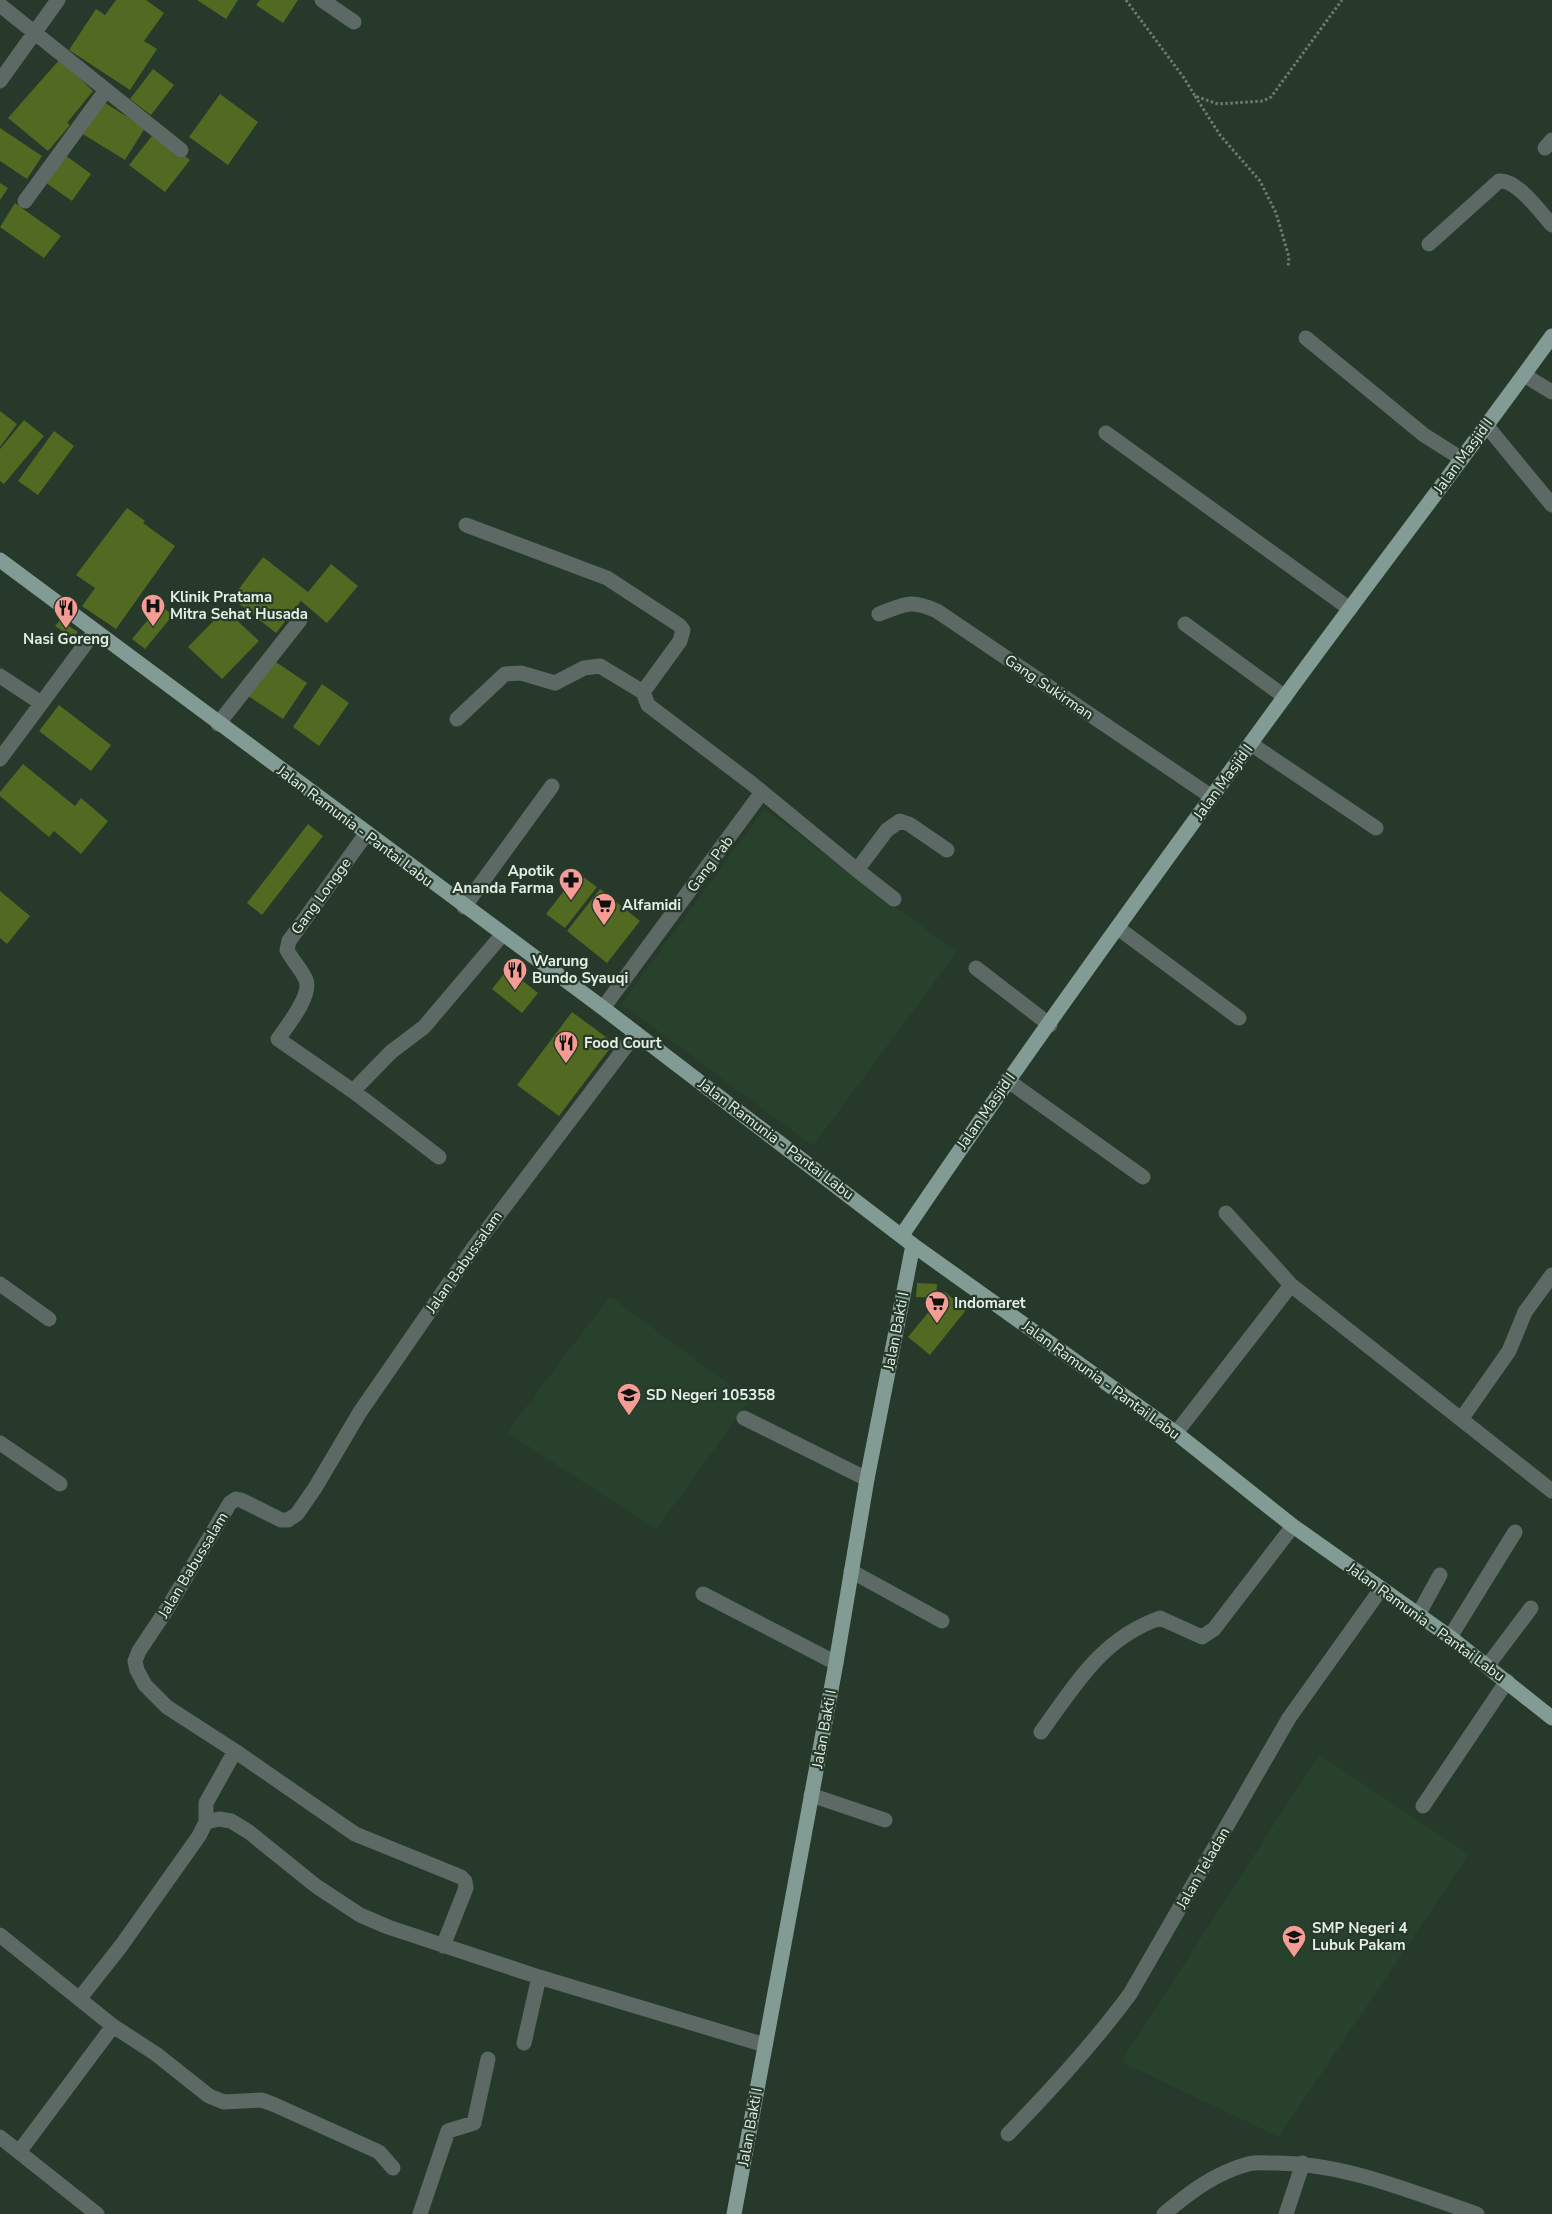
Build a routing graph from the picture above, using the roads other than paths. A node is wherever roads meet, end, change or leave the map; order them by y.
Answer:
1 (58, 0) edge
2 (322, 0) edge
3 (0, 5) edge
4 (354, 22) dead end
5 (35, 31) junction
6 (0, 81) edge
7 (106, 90) junction
8 (181, 150) dead end
9 (25, 201) dead end
10 (1552, 225) edge
11 (1429, 244) dead end
12 (1552, 336) edge
13 (1306, 338) dead end
14 (1524, 375) junction
15 (1552, 392) edge
16 (1486, 425) junction
17 (1106, 434) dead end
18 (1462, 459) junction
19 (1552, 505) edge
20 (466, 525) dead end
21 (0, 560) edge
22 (1350, 609) junction
23 (879, 614) dead end
24 (300, 620) dead end
25 (1185, 624) dead end
26 (94, 631) junction
27 (0, 676) edge
28 (643, 692) junction
29 (1284, 697) junction
30 (41, 703) junction
31 (458, 719) dead end
32 (218, 724) junction
33 (1251, 744) junction
34 (0, 759) edge
35 (552, 786) dead end
36 (762, 792) junction
37 (1212, 797) junction
38 (1376, 828) dead end
39 (366, 834) junction
40 (947, 850) dead end
41 (857, 870) junction
42 (894, 900) dead end
43 (464, 907) junction
44 (1118, 928) junction
45 (502, 935) junction
46 (976, 968) dead end
47 (603, 1008) junction
48 (1238, 1018) dead end
49 (1050, 1025) junction
50 (636, 1033) junction
51 (1007, 1080) junction
52 (353, 1091) junction
53 (439, 1158) dead end
54 (1143, 1177) dead end
55 (1226, 1213) dead end
56 (907, 1240) junction
57 (1552, 1275) edge
58 (0, 1284) edge
59 (1292, 1285) junction
60 (49, 1319) dead end
61 (744, 1418) dead end
62 (1462, 1418) junction
63 (1176, 1434) junction
64 (0, 1443) edge
65 (867, 1479) junction
66 (60, 1484) dead end
67 (1552, 1491) edge
68 (1292, 1526) junction
69 (1515, 1532) dead end
70 (851, 1571) junction
71 (1440, 1575) dead end
72 (1381, 1589) junction
73 (703, 1594) dead end
74 (1530, 1608) dead end
75 (1418, 1615) junction
76 (942, 1620) dead end
77 (1450, 1637) junction
78 (836, 1663) junction
79 (1488, 1665) junction
80 (1507, 1681) junction
81 (1552, 1718) edge
82 (1041, 1732) dead end
83 (235, 1750) junction
84 (811, 1795) junction
85 (1423, 1806) dead end
86 (885, 1820) dead end
87 (206, 1822) junction
88 (0, 1935) edge
89 (443, 1946) junction
90 (539, 1977) junction
91 (80, 1998) junction
92 (113, 2026) junction
93 (524, 2043) dead end
94 (765, 2045) junction
95 (488, 2059) dead end
96 (1008, 2134) dead end
97 (0, 2137) edge
98 (19, 2152) junction
99 (1303, 2163) junction
100 (393, 2168) dead end
101 (97, 2214) edge
102 (420, 2214) edge
103 (734, 2214) edge
104 (1164, 2214) edge
105 (1286, 2214) edge
106 (1477, 2214) edge

1 - 5 street
2 - 4 street
3 - 5 street
5 - 6 street
5 - 7 street
7 - 8 street
7 - 9 street
10 - 11 street
12 - 14 main road, Jalan Masjid I
13 - 18 street
14 - 15 street
14 - 16 main road, Jalan Masjid I
16 - 18 main road, Jalan Masjid I
16 - 19 street
17 - 22 street
18 - 22 main road, Jalan Masjid I
20 - 28 street
21 - 26 main road, Jalan Ramunia - Pantai Labu
22 - 29 main road, Jalan Masjid I
23 - 37 street, Gang Sukirman
24 - 32 street
25 - 29 street
26 - 30 street
26 - 32 main road, Jalan Ramunia - Pantai Labu
27 - 30 street
28 - 31 street
28 - 36 street
29 - 33 main road, Jalan Masjid I
30 - 34 street
32 - 39 main road, Jalan Ramunia - Pantai Labu
33 - 37 main road, Jalan Masjid I
33 - 38 street
35 - 43 street
36 - 41 street
36 - 47 street, Gang Pab
37 - 44 main road, Jalan Masjid I
39 - 43 main road, Jalan Ramunia - Pantai Labu
39 - 52 street, Gang Longge
40 - 41 street
41 - 42 street
43 - 45 main road, Jalan Ramunia - Pantai Labu
44 - 48 street
44 - 49 main road, Jalan Masjid I
45 - 47 main road, Jalan Ramunia - Pantai Labu
45 - 52 street
46 - 49 street
47 - 50 main road, Jalan Ramunia - Pantai Labu
49 - 51 main road, Jalan Masjid I
50 - 56 main road, Jalan Ramunia - Pantai Labu
50 - 83 street, Jalan Babussalam
51 - 54 street
51 - 56 main road, Jalan Masjid I
52 - 53 street
55 - 59 street
56 - 63 main road, Jalan Ramunia - Pantai Labu
56 - 65 main road, Jalan Bakti I
57 - 62 street
58 - 60 street
59 - 62 street
59 - 63 street
61 - 65 street
62 - 67 street
63 - 68 main road, Jalan Ramunia - Pantai Labu
64 - 66 street
65 - 70 main road, Jalan Bakti I
68 - 72 main road, Jalan Ramunia - Pantai Labu
68 - 82 street
69 - 77 street
70 - 76 street
70 - 78 main road, Jalan Bakti I
71 - 75 street
72 - 75 main road, Jalan Ramunia - Pantai Labu
72 - 96 street, Jalan Teladan
73 - 78 street
74 - 79 street
75 - 77 main road, Jalan Ramunia - Pantai Labu
77 - 79 main road, Jalan Ramunia - Pantai Labu
78 - 84 main road, Jalan Bakti I
79 - 80 main road, Jalan Ramunia - Pantai Labu
80 - 81 main road, Jalan Ramunia - Pantai Labu
80 - 85 street
83 - 87 street
83 - 89 street, Jalan Babussalam
84 - 86 street
84 - 94 main road, Jalan Bakti I
87 - 89 street
87 - 91 street
88 - 91 street
89 - 90 street
90 - 93 street
90 - 94 street
91 - 92 street
92 - 98 street
92 - 100 street
94 - 103 main road, Jalan Bakti I
95 - 102 street
97 - 98 street
98 - 101 street
99 - 104 street
99 - 105 street
99 - 106 street

